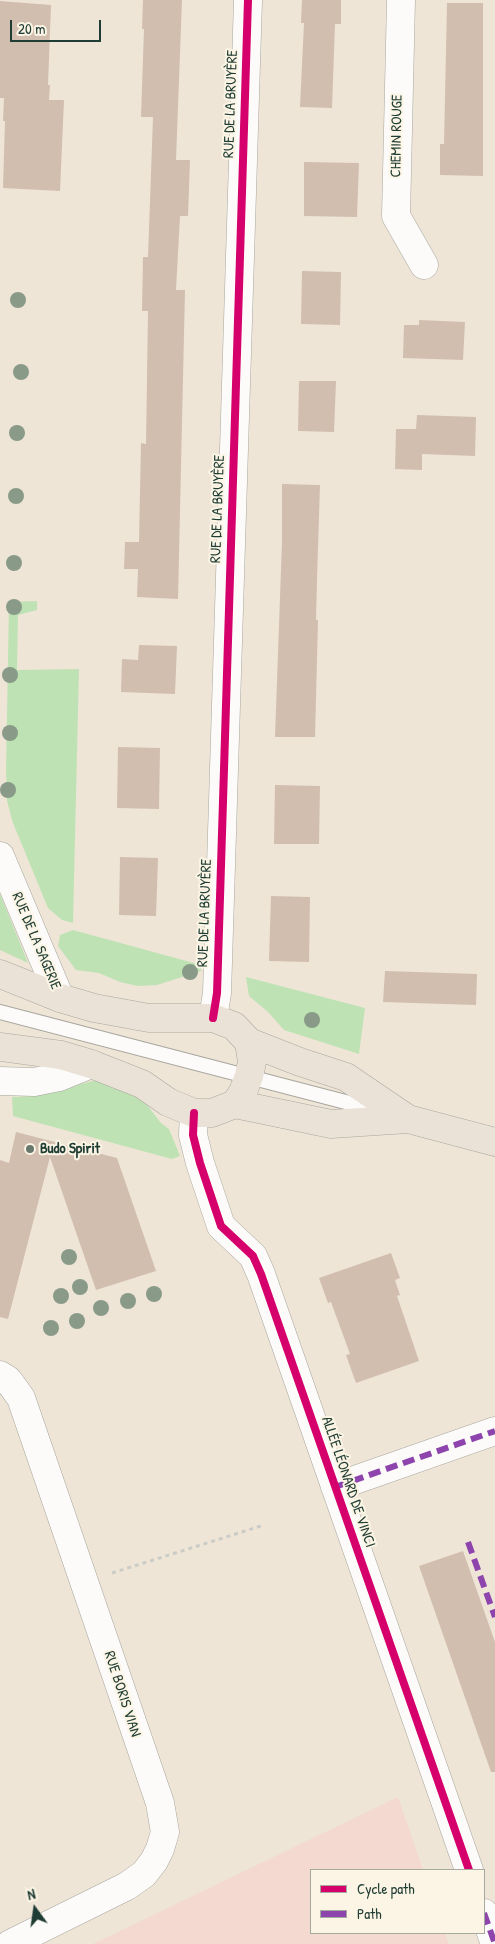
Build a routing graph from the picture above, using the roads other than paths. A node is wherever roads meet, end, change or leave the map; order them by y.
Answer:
1 (248, 0) edge
2 (401, 0) edge
3 (424, 265) dead end
4 (0, 856) edge
5 (0, 974) edge
6 (60, 998) junction
7 (0, 1012) edge
8 (213, 1018) junction
9 (249, 1042) junction
10 (0, 1047) edge
11 (91, 1064) junction
12 (249, 1076) junction
13 (0, 1081) edge
14 (235, 1104) junction
15 (194, 1113) junction
16 (408, 1118) junction
17 (495, 1142) edge
18 (0, 1375) edge
19 (495, 1431) edge
20 (335, 1488) junction
21 (469, 1869) edge
22 (485, 1916) edge
23 (10, 1944) edge
24 (495, 1944) edge

1 - 8 street, RUE DE LA BRUYÈRE
2 - 3 street, CHEMIN ROUGE
4 - 6 street, RUE DE LA SAGERIE
5 - 6 main road
6 - 8 main road
7 - 12 lane
8 - 9 main road
9 - 12 main road
9 - 16 main road
10 - 11 main road
11 - 13 street
11 - 15 main road
12 - 14 main road
12 - 16 lane
14 - 15 main road
14 - 16 main road
15 - 20 street, ALLÉE LÉONARD DE VINCI
16 - 17 main road
18 - 23 street, RUE BORIS VIAN
19 - 20 street
20 - 21 street, ALLÉE LÉONARD DE VINCI
22 - 24 street

